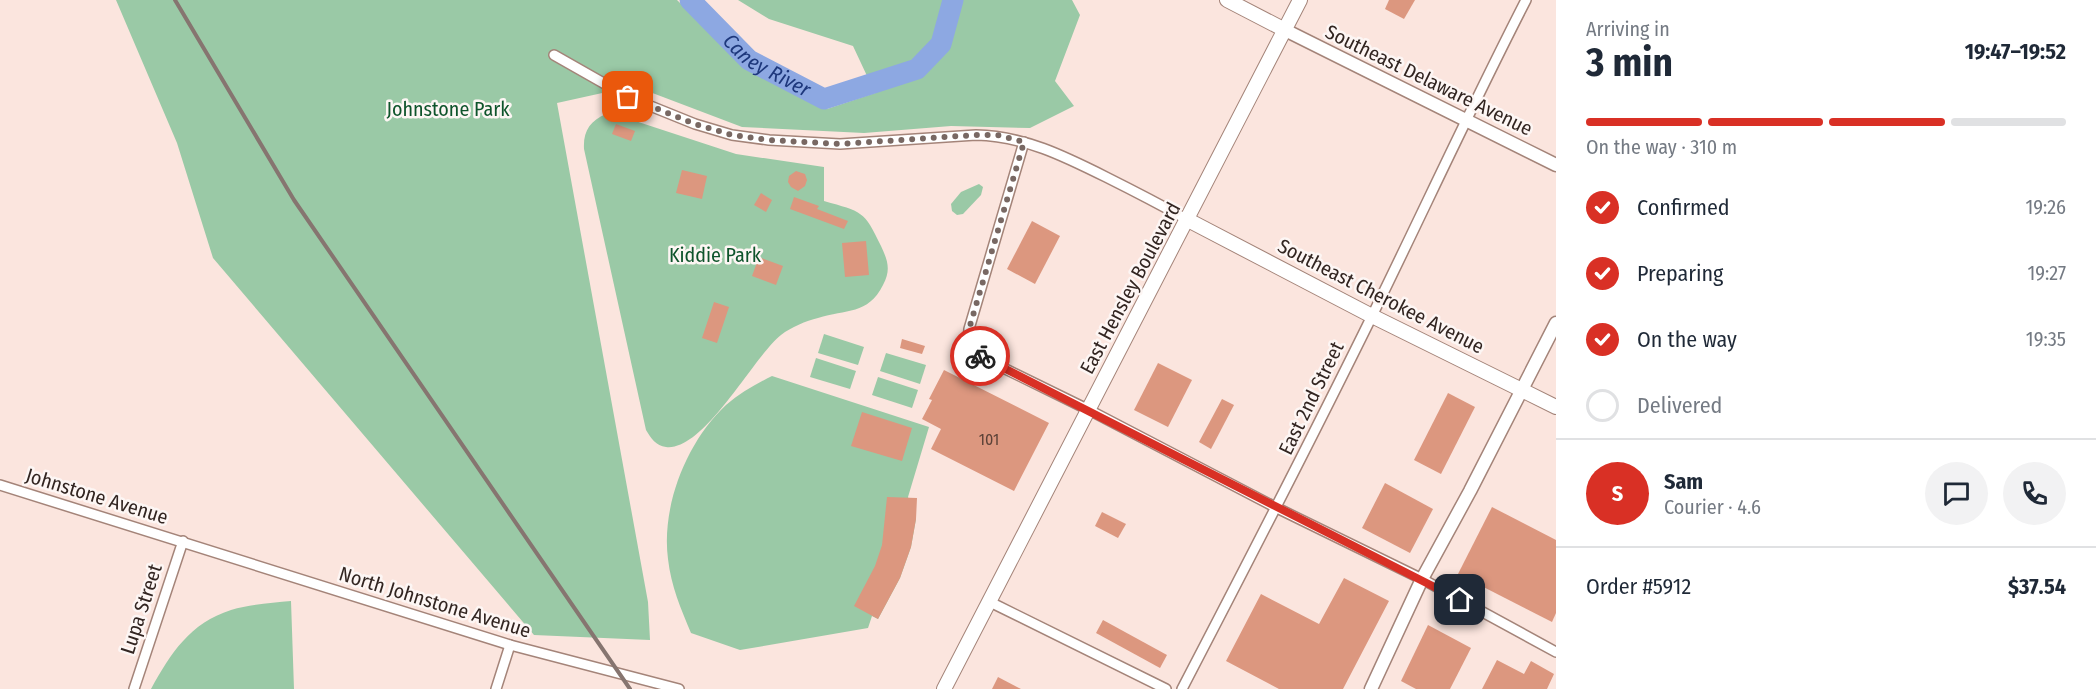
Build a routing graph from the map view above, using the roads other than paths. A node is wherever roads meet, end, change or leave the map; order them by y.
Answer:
1 (1227, 0) edge
2 (1300, 0) edge
3 (1526, 0) edge
4 (1285, 30) junction
5 (554, 55) dead end
6 (1465, 120) junction
7 (1024, 142) junction
8 (1556, 165) edge
9 (1188, 220) junction
10 (1372, 316) junction
11 (1556, 323) edge
12 (1522, 388) junction
13 (1556, 407) edge
14 (1089, 410) junction
15 (0, 485) edge
16 (1276, 508) junction
17 (183, 541) junction
18 (1422, 579) junction
19 (990, 602) junction
20 (510, 645) junction
21 (1556, 652) edge
22 (134, 689) edge
23 (496, 689) edge
24 (679, 689) edge
25 (944, 689) edge
26 (1166, 689) edge
27 (1182, 689) edge
28 (1371, 689) edge

1 - 4 main road
2 - 4 main road, East Hensley Boulevard
3 - 6 street, East 2nd Street
4 - 6 street, Southeast Delaware Avenue
4 - 9 main road, East Hensley Boulevard
5 - 7 street
6 - 8 street, Southeast Delaware Avenue
6 - 10 street, East 2nd Street
7 - 9 street
7 - 14 street
9 - 10 main road, Southeast Cherokee Avenue
9 - 14 main road, East Hensley Boulevard
10 - 12 main road, Southeast Cherokee Avenue
10 - 16 street, East 2nd Street
11 - 12 street
12 - 13 main road, Southeast Cherokee Avenue
12 - 18 street
14 - 16 street
14 - 19 main road, East Hensley Boulevard
15 - 17 street, Johnstone Avenue
16 - 18 street
16 - 27 street, East 2nd Street
17 - 20 street, North Johnstone Avenue
17 - 22 street, Lupa Street
18 - 21 street
18 - 28 street
19 - 25 main road, East Hensley Boulevard
19 - 26 street
20 - 23 street
20 - 24 street, North Johnstone Avenue

